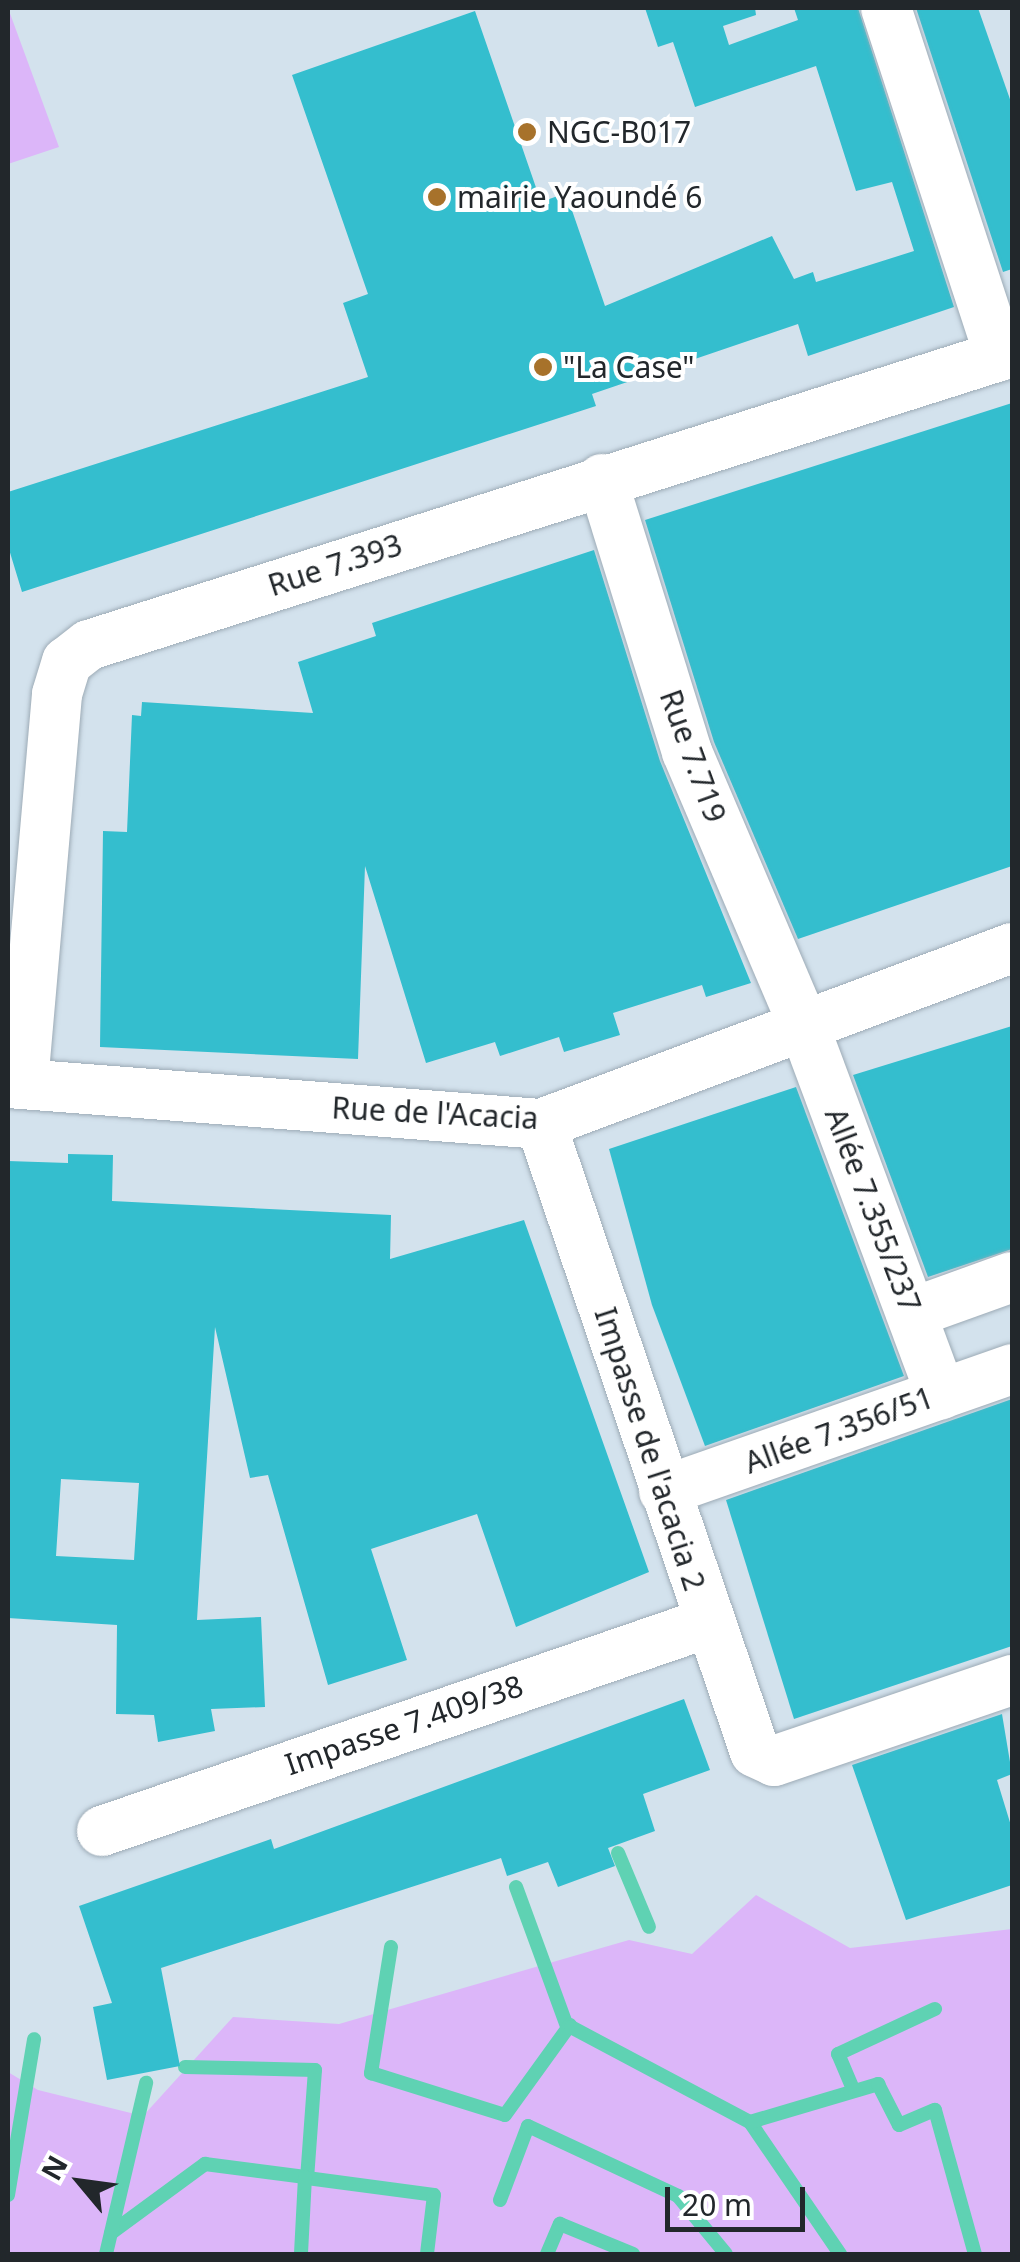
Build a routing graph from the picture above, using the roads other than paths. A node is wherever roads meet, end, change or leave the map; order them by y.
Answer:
1 (886, 8) edge
2 (1006, 354) edge
3 (602, 479) junction
4 (1012, 948) edge
5 (804, 1026) junction
6 (15, 1083) edge
7 (541, 1124) junction
8 (1011, 1281) edge
9 (912, 1313) junction
10 (1012, 1369) edge
11 (941, 1394) junction
12 (664, 1491) junction
13 (707, 1623) junction
14 (1012, 1680) edge
15 (102, 1831) dead end

1 - 2 street
2 - 3 street, Rue 7.393
3 - 5 street, Rue 7.719
3 - 6 street, Rue 7.393
4 - 5 street, Rue de l'Acacia
5 - 7 street, Rue de l'Acacia
5 - 9 street, Allée 7.355/237
6 - 7 street, Rue de l'Acacia
7 - 12 street, Impasse de l'acacia 2
8 - 9 street
9 - 11 street, Allée 7.355/237
10 - 11 street, Allée 7.356/51
11 - 12 street, Allée 7.356/51
12 - 13 street, Impasse de l'acacia 2
13 - 14 street, Impasse de l'acacia 2
13 - 15 street, Impasse 7.409/38

